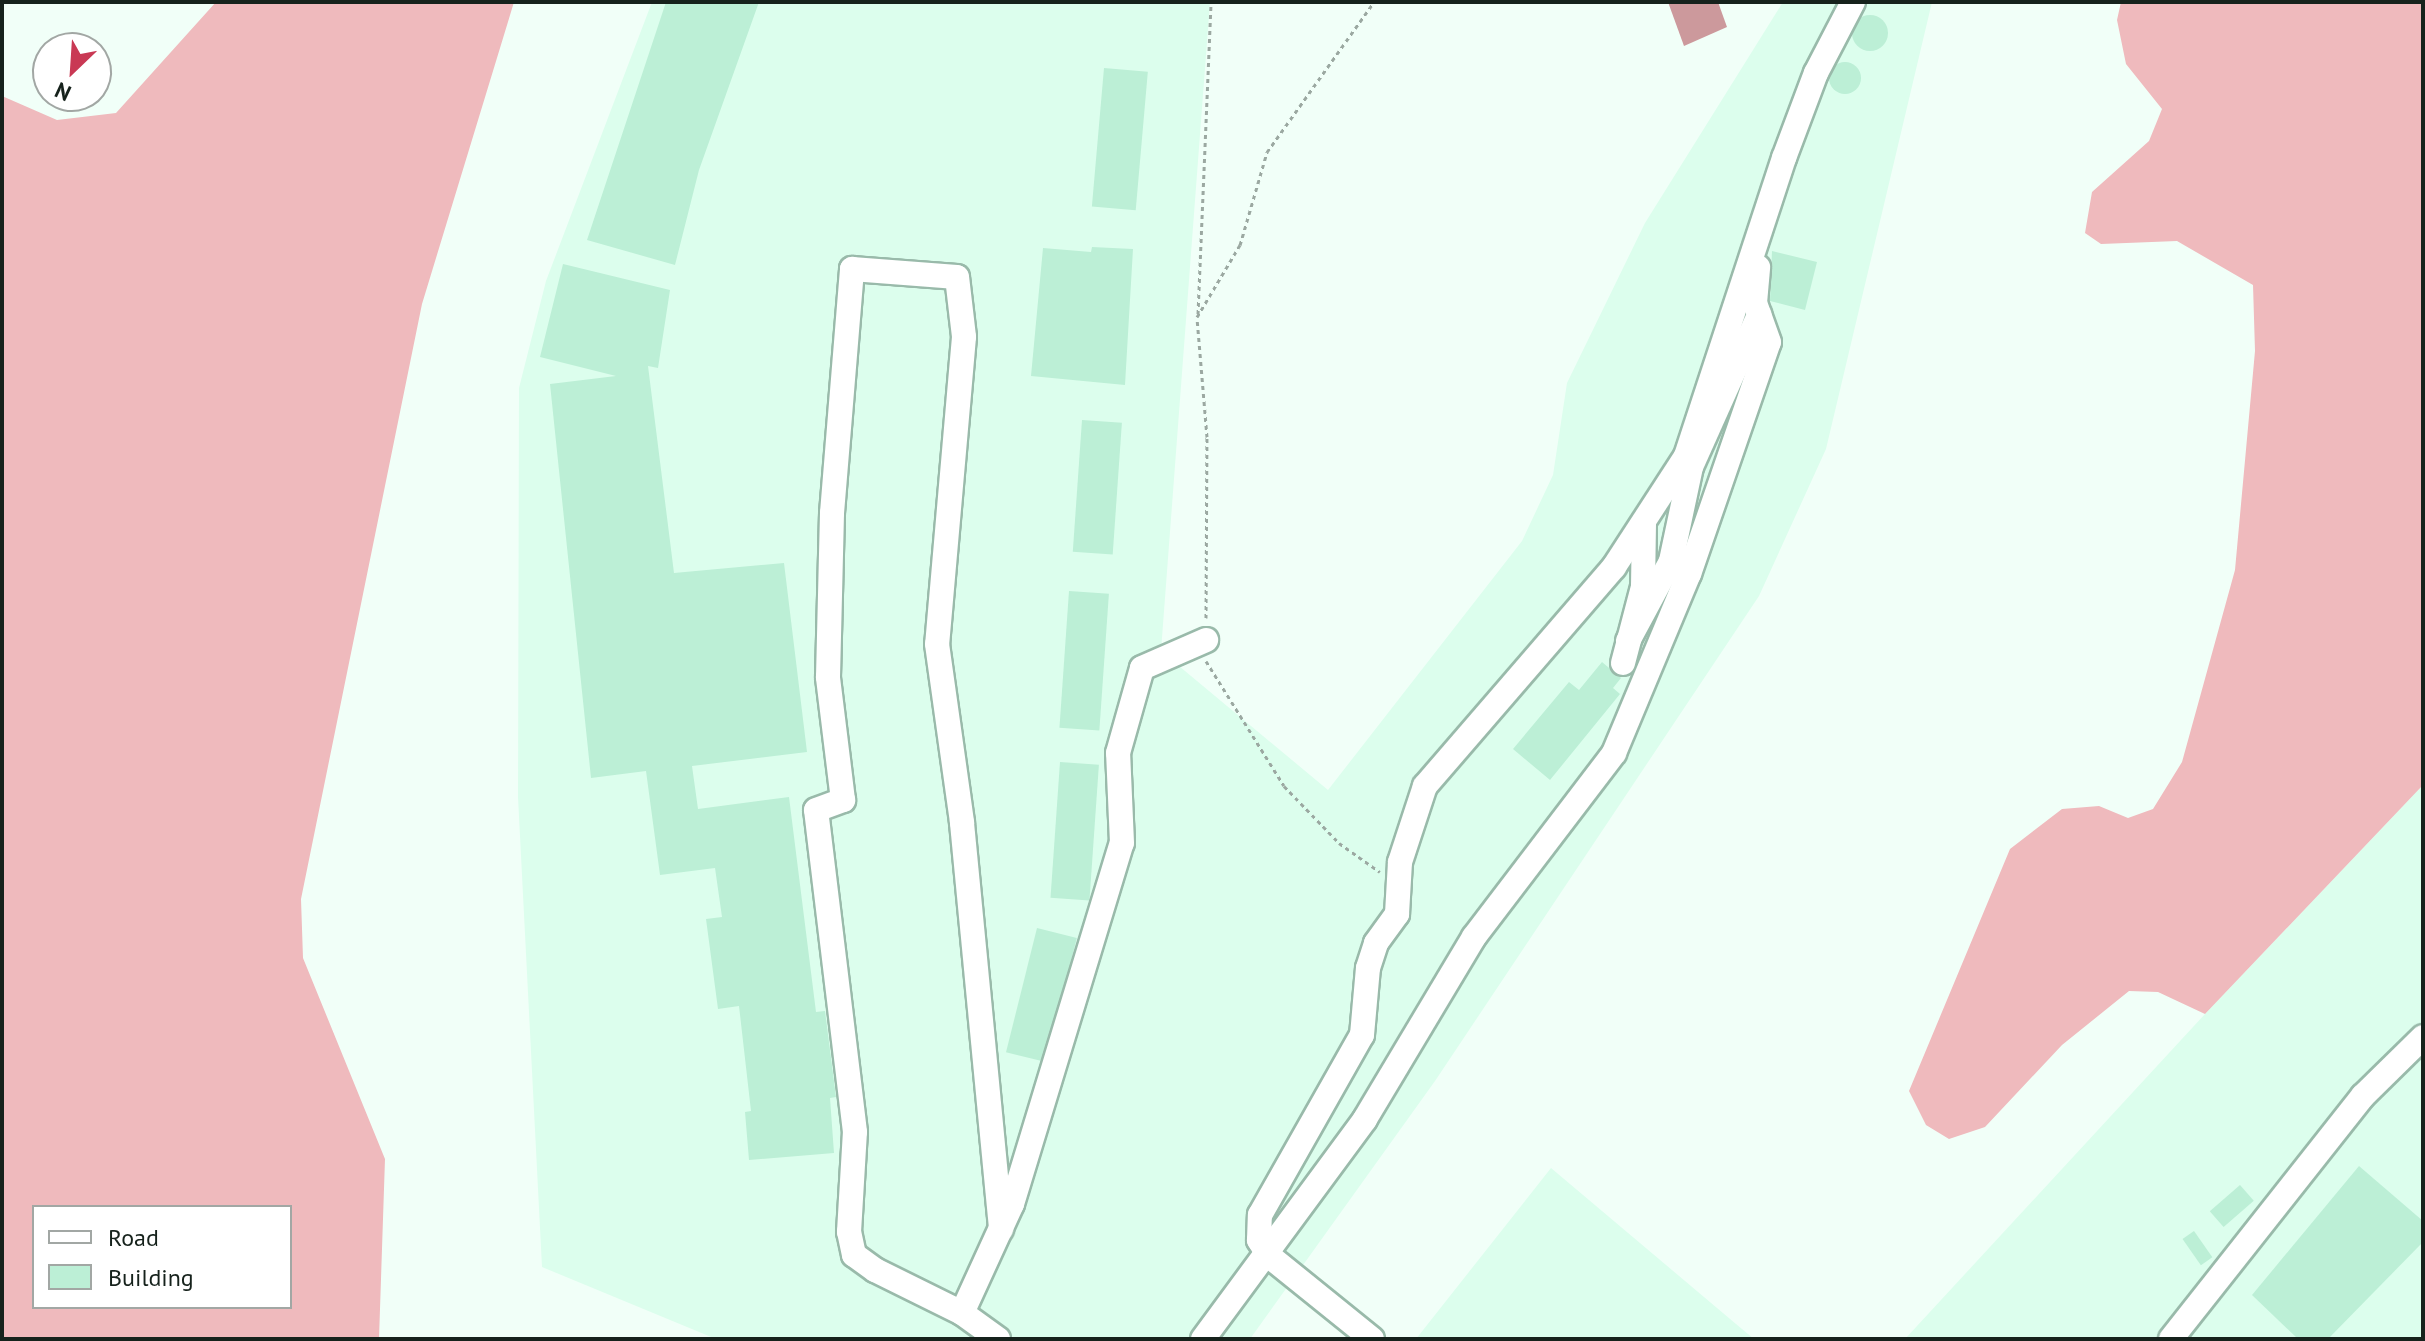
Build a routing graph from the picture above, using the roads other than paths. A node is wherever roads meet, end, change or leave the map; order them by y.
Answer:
1 (1853, 2) edge
2 (1760, 230) junction
3 (1759, 315) junction
4 (1644, 522) junction
5 (1206, 640) road end
6 (2423, 1037) edge
7 (1001, 1229) junction
8 (1269, 1256) junction
9 (962, 1313) junction
10 (998, 1339) edge
11 (1203, 1339) edge
12 (1372, 1339) edge
13 (2171, 1339) edge

1 - 2 street
2 - 3 street
2 - 4 street
3 - 4 street
3 - 8 street
4 - 8 street
5 - 7 street
6 - 13 street
7 - 9 street
7 - 9 street
8 - 11 street
8 - 12 street
9 - 10 street

